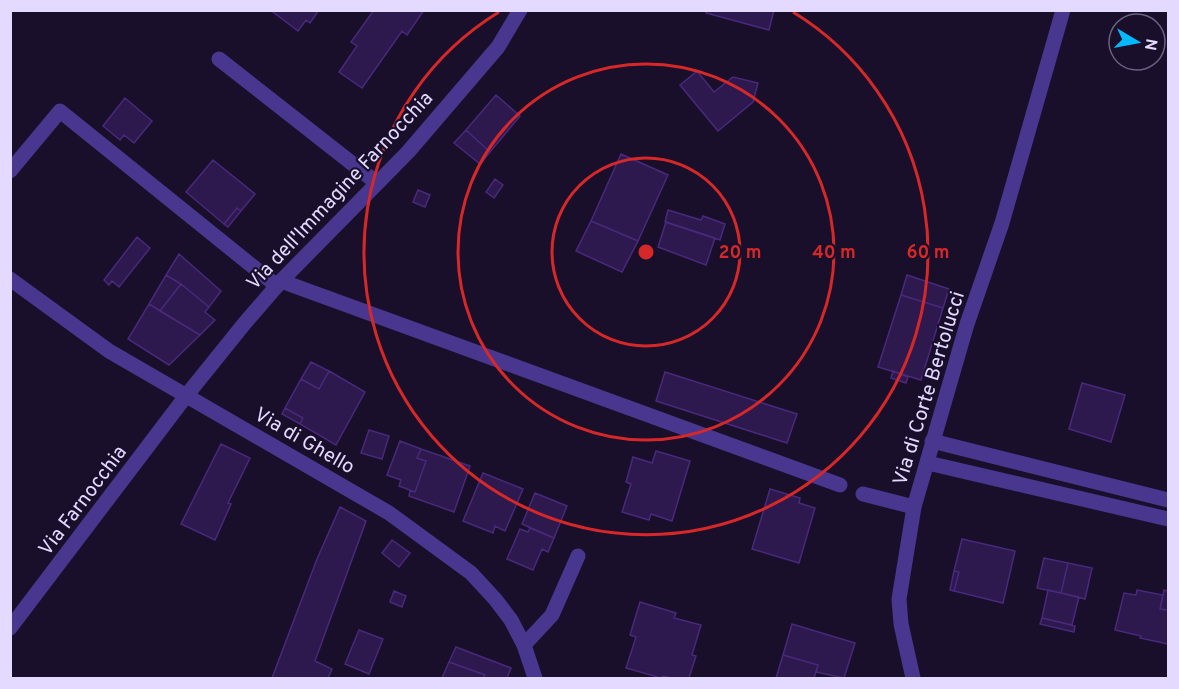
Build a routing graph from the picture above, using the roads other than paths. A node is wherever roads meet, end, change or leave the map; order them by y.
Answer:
1 (520, 10) edge
2 (1063, 10) edge
3 (219, 59) dead end
4 (10, 171) edge
5 (377, 183) junction
6 (10, 279) edge
7 (279, 284) junction
8 (186, 396) junction
9 (932, 441) junction
10 (927, 463) junction
11 (840, 485) dead end
12 (863, 494) dead end
13 (1168, 500) edge
14 (914, 507) junction
15 (1168, 519) edge
16 (578, 556) dead end
17 (10, 628) edge
18 (524, 645) junction
19 (535, 678) edge
20 (913, 678) edge

1 - 5 street, Via dell'Immagine Farnocchia
2 - 9 street, Via di Corte Bertolucci
3 - 5 street
4 - 7 street
5 - 7 street, Via dell'Immagine Farnocchia
6 - 8 street, Via di Ghello
7 - 8 street, Via dell'Immagine Farnocchia
7 - 11 street
8 - 17 street, Via Farnocchia
8 - 18 street, Via di Ghello
9 - 10 street, Via di Corte Bertolucci
9 - 13 street
10 - 14 street, Via di Corte Bertolucci
10 - 15 street
12 - 14 street
14 - 20 street, Via di Corte Bertolucci
16 - 18 street
18 - 19 street, Via di Ghello

